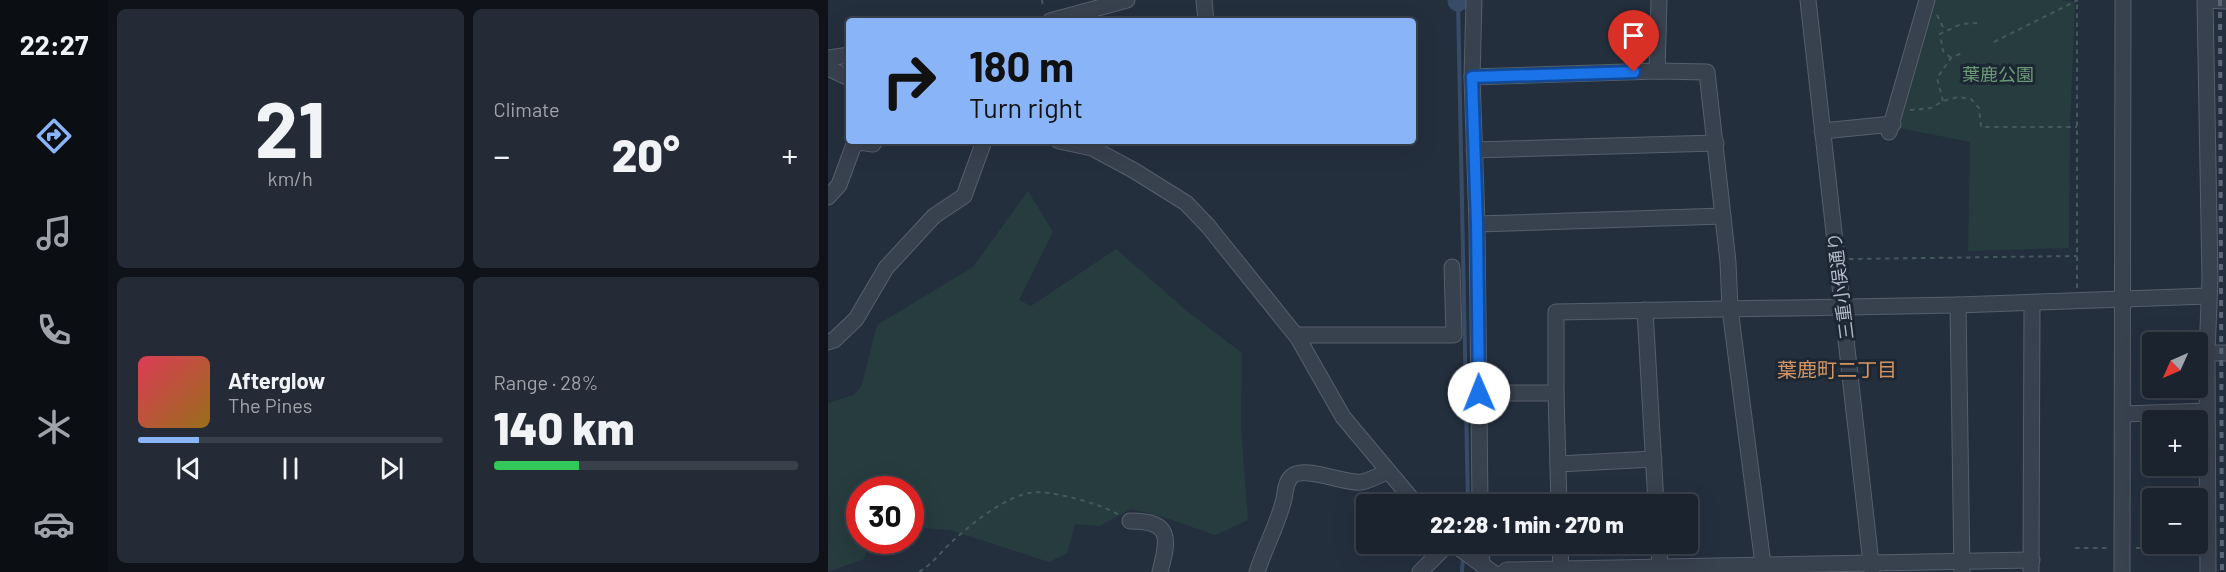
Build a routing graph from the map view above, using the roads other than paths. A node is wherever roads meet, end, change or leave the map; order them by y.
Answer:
1 (1127, 0) edge
2 (1204, 0) edge
3 (1474, 0) edge
4 (1659, 0) edge
5 (1808, 0) edge
6 (1927, 0) edge
7 (2123, 0) edge
8 (2205, 0) edge
9 (2226, 1) edge
10 (1103, 14) edge
11 (1073, 18) edge
12 (1206, 18) edge
13 (846, 55) edge
14 (828, 58) edge
15 (828, 68) edge
16 (1657, 71) junction
17 (846, 77) edge
18 (1472, 77) junction
19 (1822, 131) junction
20 (1716, 143) junction
21 (857, 144) edge
22 (983, 144) edge
23 (1093, 145) edge
24 (1474, 150) junction
25 (828, 197) edge
26 (1723, 216) junction
27 (1477, 224) junction
28 (1452, 267) dead end
29 (2208, 296) junction
30 (2124, 300) junction
31 (2032, 303) junction
32 (1958, 305) junction
33 (1842, 306) junction
34 (1731, 309) junction
35 (1645, 310) junction
36 (2207, 332) edge
37 (1297, 335) junction
38 (828, 342) edge
39 (2208, 353) edge
40 (2226, 353) edge
41 (1479, 393) junction
42 (1556, 393) junction
43 (2142, 413) edge
44 (2123, 414) junction
45 (1654, 459) junction
46 (1558, 464) junction
47 (1388, 471) junction
48 (2208, 476) edge
49 (1408, 494) edge
50 (1480, 494) edge
51 (1559, 494) edge
52 (1656, 494) edge
53 (1130, 520) road end
54 (1441, 554) edge
55 (1466, 554) edge
56 (1560, 554) edge
57 (1659, 554) edge
58 (1482, 565) edge
59 (2032, 566) edge
60 (1872, 567) edge
61 (1962, 567) edge
62 (1660, 568) junction
63 (1764, 569) edge
64 (1561, 570) junction
65 (1160, 572) edge
66 (1257, 572) edge
67 (1420, 572) edge
68 (1504, 572) edge
69 (2122, 572) edge
70 (2208, 572) edge

1 - 10 street
2 - 12 street
3 - 18 street
4 - 16 street
5 - 19 street, 三重小俣通り
6 - 19 street
7 - 30 street
8 - 9 street
8 - 29 street
10 - 11 street
13 - 14 street
15 - 17 street
16 - 18 street
16 - 20 street
18 - 24 street
19 - 33 street, 三重小俣通り
20 - 24 street
20 - 26 street
21 - 25 street
22 - 38 street
23 - 37 street
24 - 27 street
26 - 27 street
26 - 34 street
27 - 41 street
28 - 37 street
29 - 30 street
29 - 36 street
30 - 31 street
30 - 44 street
31 - 32 street
31 - 59 street
32 - 33 street
32 - 61 street
33 - 34 street
33 - 60 street, 三重小俣通り
34 - 35 street
34 - 63 street
35 - 42 street
35 - 45 street
37 - 47 street
39 - 40 street
41 - 42 street
41 - 50 street
42 - 46 street
43 - 44 street
44 - 69 street
45 - 46 street
45 - 52 street
46 - 51 street
47 - 49 street
47 - 66 street
48 - 70 street
53 - 65 street
54 - 67 street
55 - 58 street
56 - 64 street
57 - 62 street
59 - 61 street
60 - 61 street
60 - 63 street
62 - 63 street
62 - 64 street
64 - 68 street

